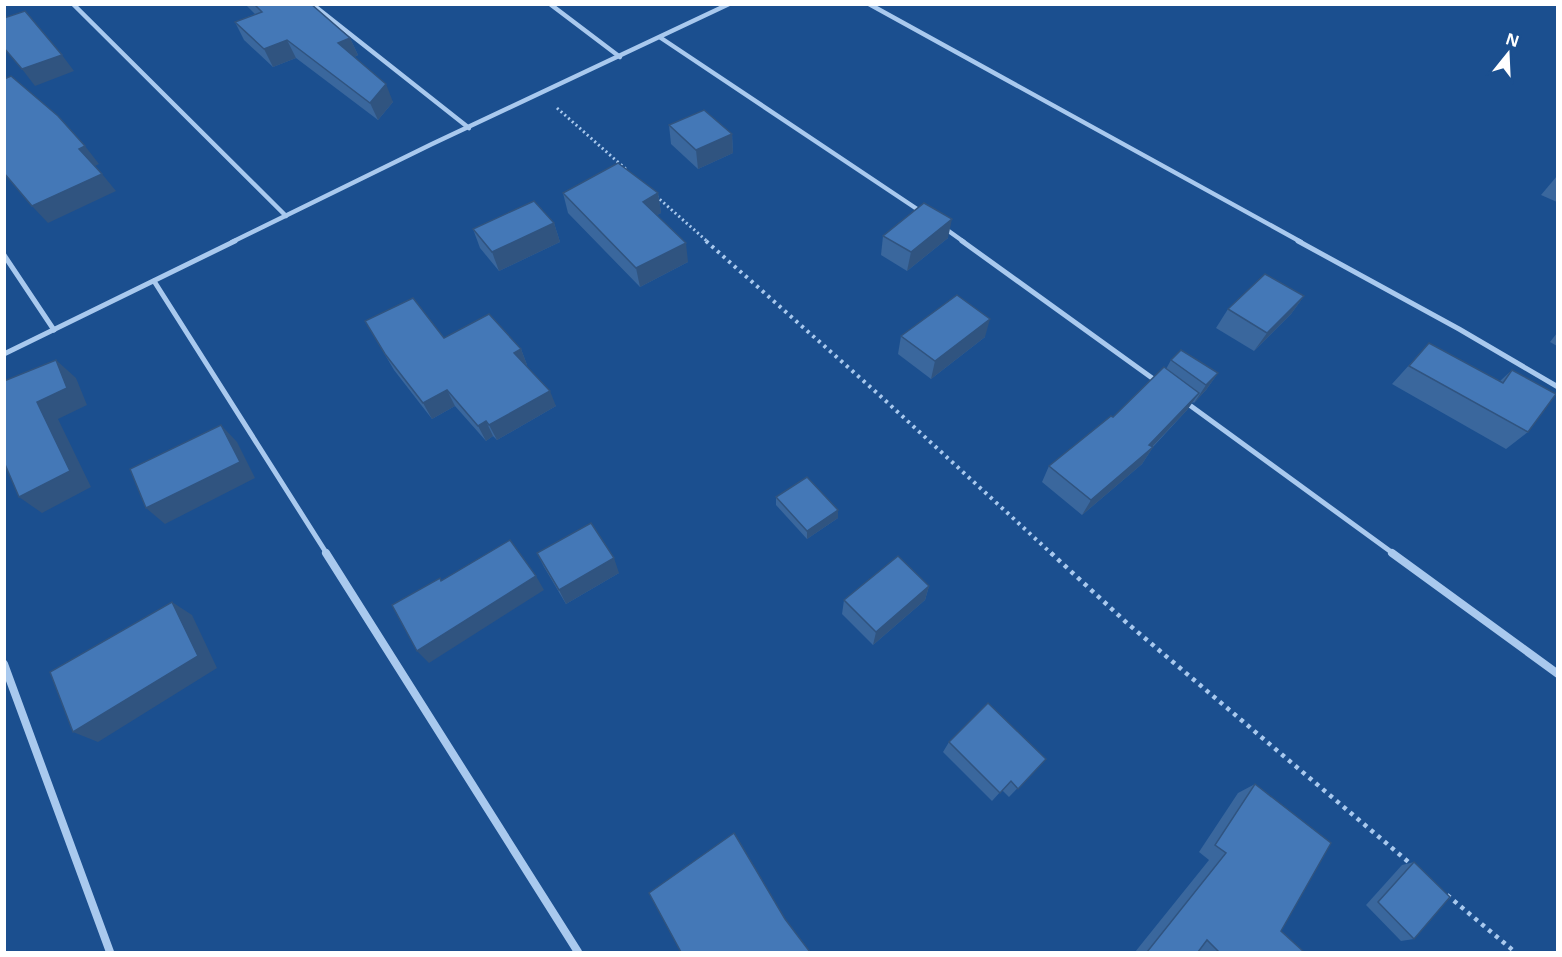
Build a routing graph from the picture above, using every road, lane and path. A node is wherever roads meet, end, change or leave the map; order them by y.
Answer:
1 (73, 4) edge
2 (312, 4) edge
3 (550, 4) edge
4 (729, 4) edge
5 (869, 4) edge
6 (662, 38) junction
7 (620, 57) junction
8 (542, 93) junction
9 (469, 128) junction
10 (632, 175) edge
11 (650, 191) edge
12 (286, 216) junction
13 (928, 216) edge
14 (938, 223) edge
15 (4, 255) edge
16 (153, 281) junction
17 (54, 330) junction
18 (4, 354) edge
19 (1161, 384) edge
20 (1557, 387) edge
21 (1180, 398) edge
22 (4, 664) edge
23 (1557, 674) edge
24 (1416, 868) edge
25 (1443, 891) edge
26 (110, 952) edge
27 (578, 952) edge
28 (1515, 952) edge

1 - 12 street
2 - 9 street
3 - 7 street
4 - 6 street
5 - 20 street
6 - 7 street
6 - 13 street
7 - 8 street
8 - 9 street
8 - 10 path
9 - 12 street
11 - 24 path
12 - 16 street
14 - 19 street
15 - 17 street
16 - 17 street
16 - 27 street
17 - 18 street
21 - 23 street
22 - 26 street
25 - 28 path

